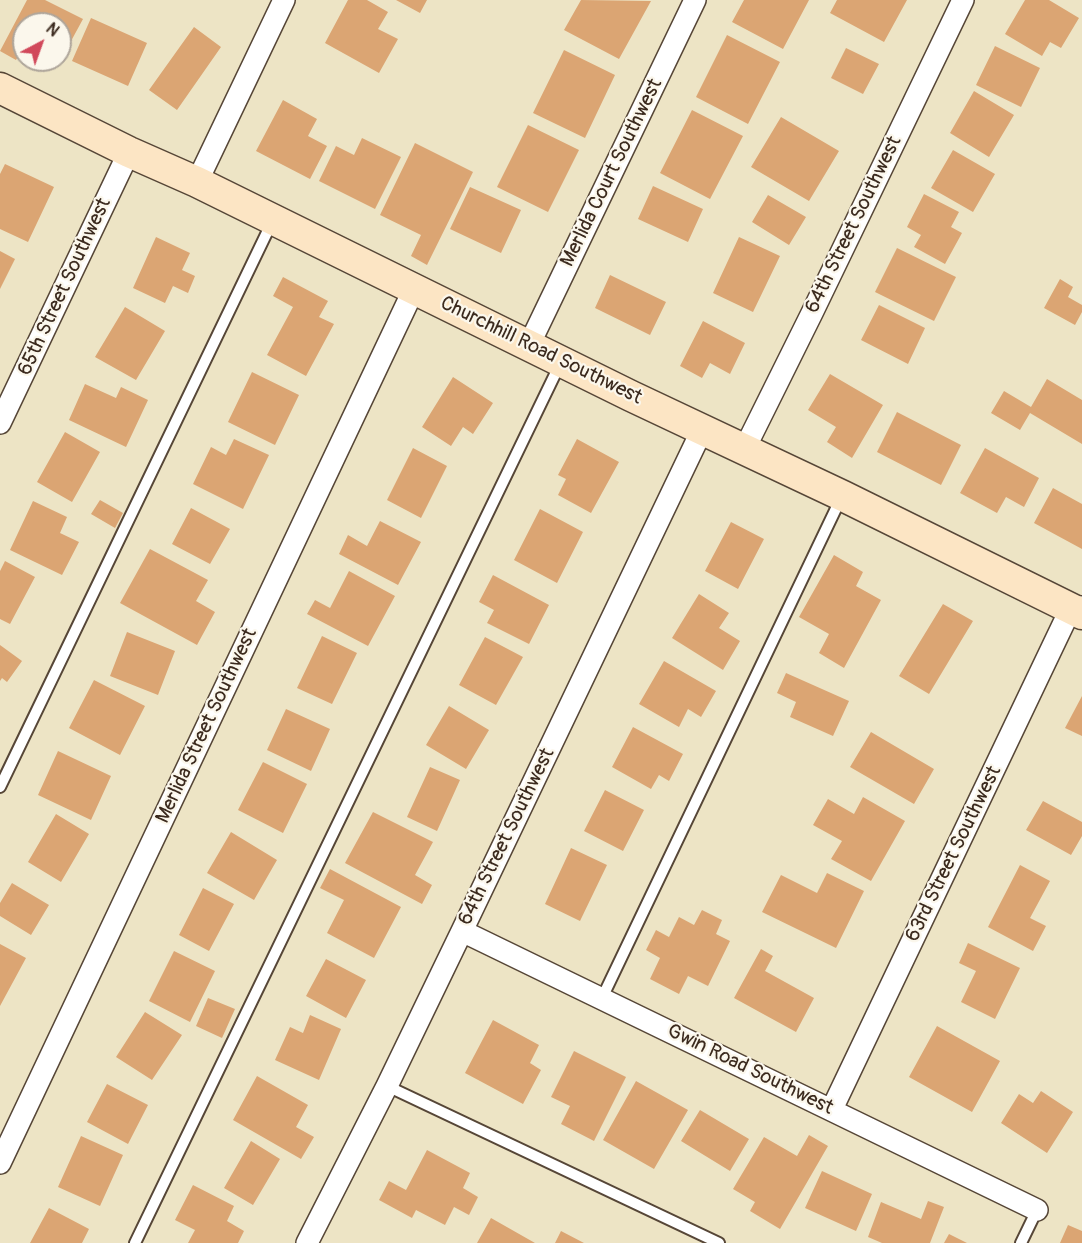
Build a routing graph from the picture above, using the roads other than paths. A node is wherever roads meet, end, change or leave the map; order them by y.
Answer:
1 (284, 0) edge
2 (695, 0) edge
3 (963, 0) edge
4 (0, 88) edge
5 (129, 152) junction
6 (197, 182) junction
7 (273, 220) junction
8 (414, 289) junction
9 (529, 345) junction
10 (561, 362) junction
11 (0, 423) edge
12 (702, 430) junction
13 (744, 450) junction
14 (843, 496) junction
15 (1078, 610) edge
16 (0, 787) edge
17 (462, 931) junction
18 (602, 998) junction
19 (387, 1086) junction
20 (832, 1109) junction
21 (0, 1163) edge
22 (1037, 1210) joint
23 (314, 1241) edge
24 (135, 1243) edge
25 (719, 1243) edge
26 (1021, 1243) edge

1 - 6 street
2 - 9 street, Merlida Court Southwest
3 - 13 street, 64th Street Southwest
4 - 5 street, Churchhill Road Southwest
5 - 6 street, Churchhill Road Southwest
5 - 11 street, 65th Street Southwest
6 - 7 street, Churchhill Road Southwest
7 - 8 street, Churchhill Road Southwest
7 - 16 lane
8 - 9 street, Churchhill Road Southwest
8 - 21 street, Merlida Street Southwest
9 - 10 street, Churchhill Road Southwest
10 - 12 street, Churchhill Road Southwest
10 - 24 lane
12 - 13 street, Churchhill Road Southwest
12 - 17 street, 64th Street Southwest
13 - 14 street, Churchhill Road Southwest
14 - 15 street, Churchhill Road Southwest
14 - 18 lane
15 - 20 street, 63rd Street Southwest
17 - 18 street, Gwin Road Southwest
17 - 19 street, 64th Street Southwest
18 - 20 street, Gwin Road Southwest
19 - 23 street, 64th Street Southwest
19 - 25 lane
20 - 22 street, Gwin Road Southwest
22 - 26 lane

